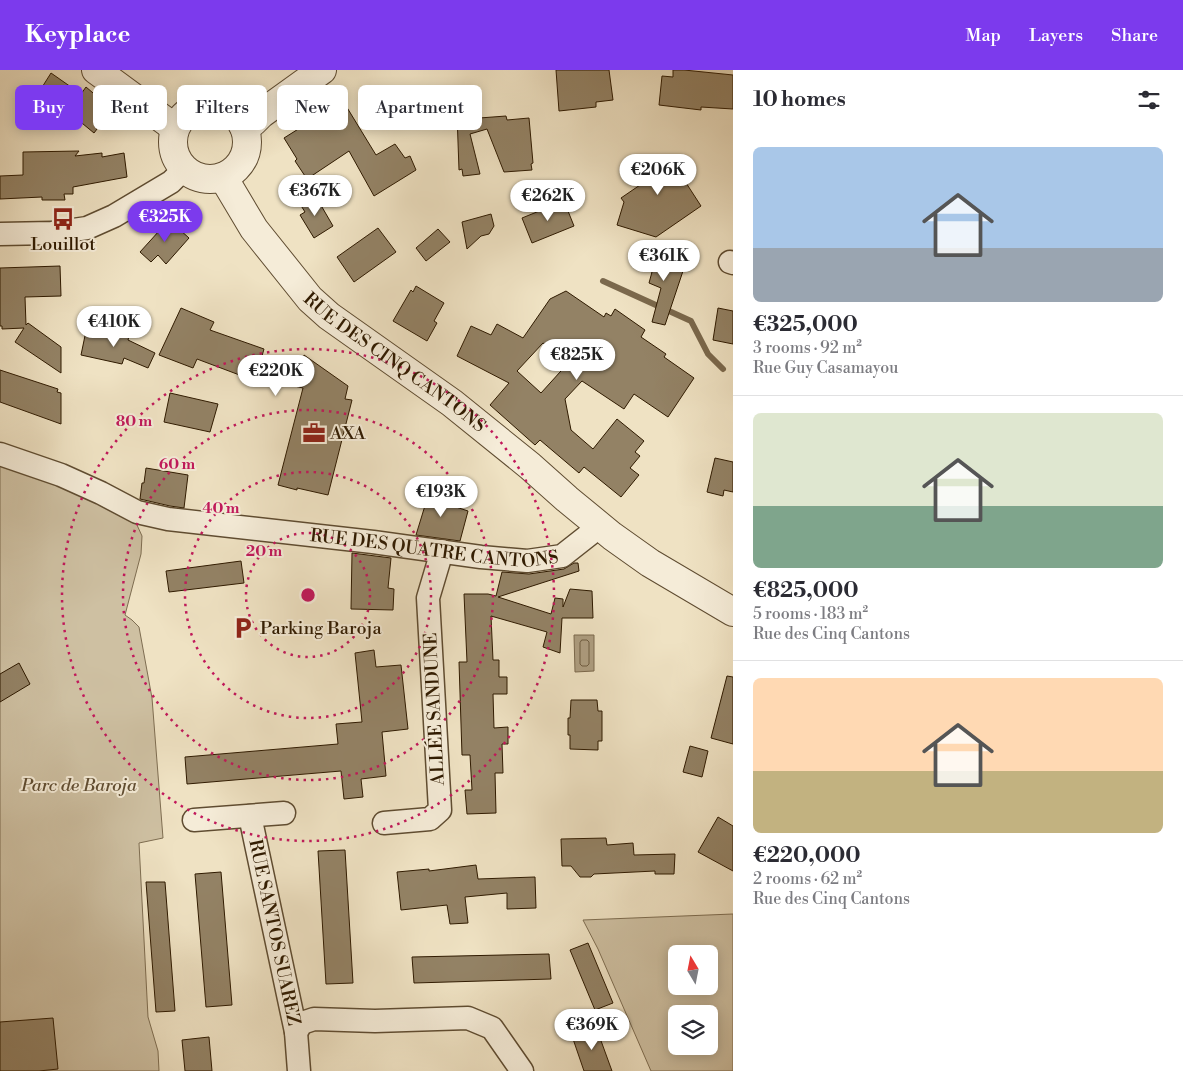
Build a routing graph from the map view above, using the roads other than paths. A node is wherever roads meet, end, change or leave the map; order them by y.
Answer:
1 (96, 70) edge
2 (322, 70) edge
3 (267, 110) edge
4 (177, 124) edge
5 (175, 128) junction
6 (245, 130) edge
7 (184, 169) junction
8 (223, 177) junction
9 (0, 234) edge
10 (0, 454) edge
11 (595, 522) junction
12 (442, 552) junction
13 (733, 612) edge
14 (284, 813) dead end
15 (250, 816) junction
16 (194, 820) dead end
17 (384, 823) dead end
18 (296, 1032) junction
19 (299, 1071) edge
20 (522, 1071) edge

1 - 5 street
2 - 3 street
4 - 5 street
5 - 7 street
6 - 8 street
7 - 8 street
7 - 9 street
8 - 11 street, RUE DES CINQ CANTONS
10 - 12 street, RUE DES QUATRE CANTONS
11 - 12 street, RUE DES QUATRE CANTONS
11 - 13 street, RUE DES CINQ CANTONS
12 - 17 street, ALLÉE SANDUNE
14 - 15 street, RUE SANTOS SUAREZ
15 - 16 street, RUE SANTOS SUAREZ
15 - 18 street, RUE SANTOS SUAREZ
18 - 19 street
18 - 20 street, RUE SANTOS SUAREZ

